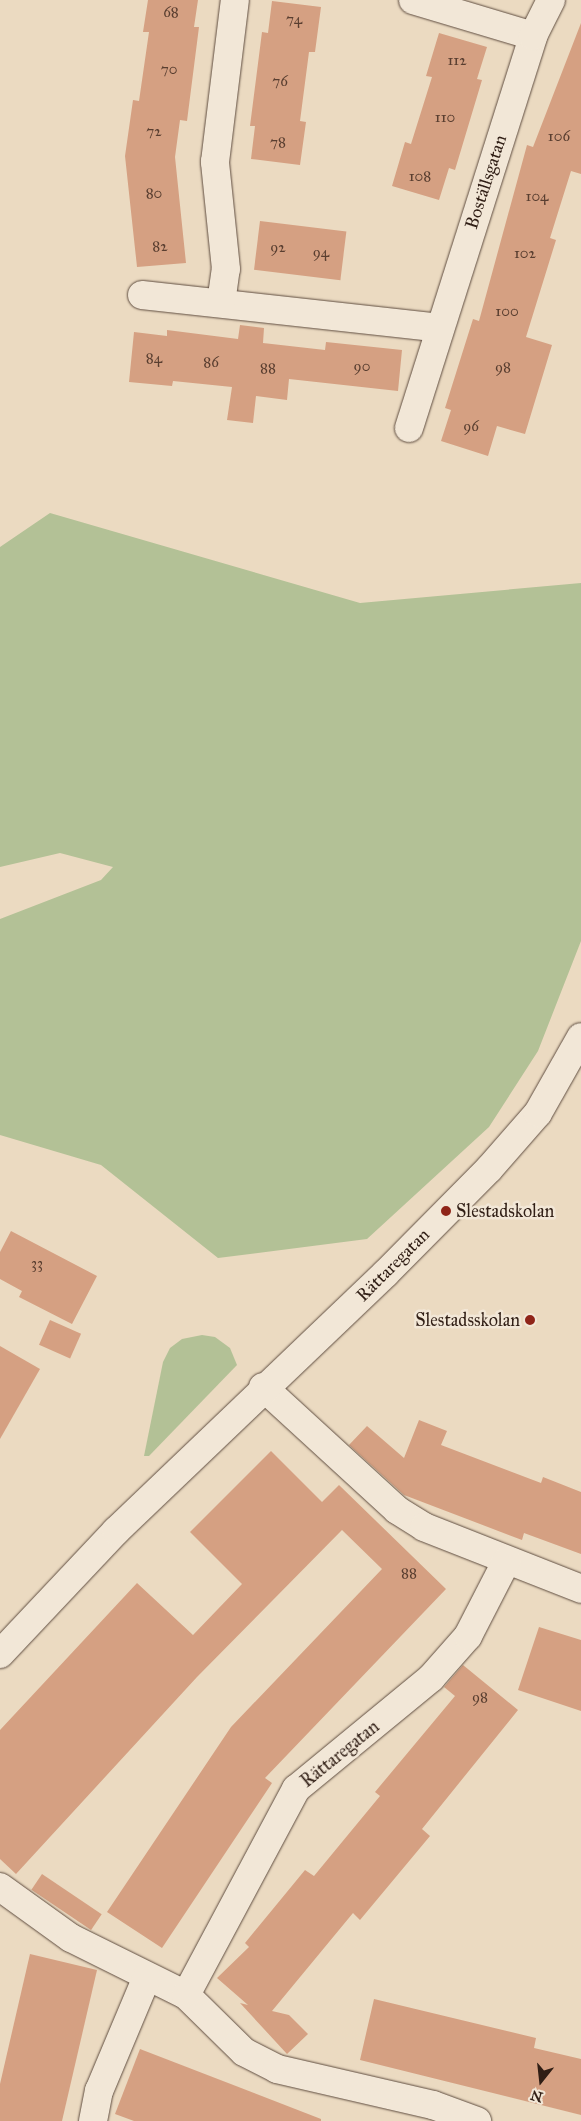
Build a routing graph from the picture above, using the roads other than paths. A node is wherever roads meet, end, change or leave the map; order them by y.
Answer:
1 (235, 0) edge
2 (413, 0) edge
3 (550, 0) edge
4 (533, 36) junction
5 (142, 295) dead end
6 (221, 303) junction
7 (440, 328) junction
8 (409, 428) dead end
9 (581, 1038) edge
10 (263, 1387) junction
11 (506, 1560) junction
12 (581, 1589) edge
13 (0, 1654) edge
14 (0, 1887) edge
15 (147, 1978) junction
16 (186, 1995) junction
17 (93, 2121) edge
18 (476, 2121) edge

1 - 6 street
2 - 4 street
3 - 4 street, Boställsgatan
4 - 7 street, Boställsgatan
5 - 6 street
6 - 7 street
7 - 8 street, Boställsgatan
9 - 10 street, Rättaregatan
10 - 11 street
10 - 13 street, Rättaregatan
11 - 12 street
11 - 16 street, Rättaregatan
14 - 15 street
15 - 16 street
15 - 17 street
16 - 18 street

